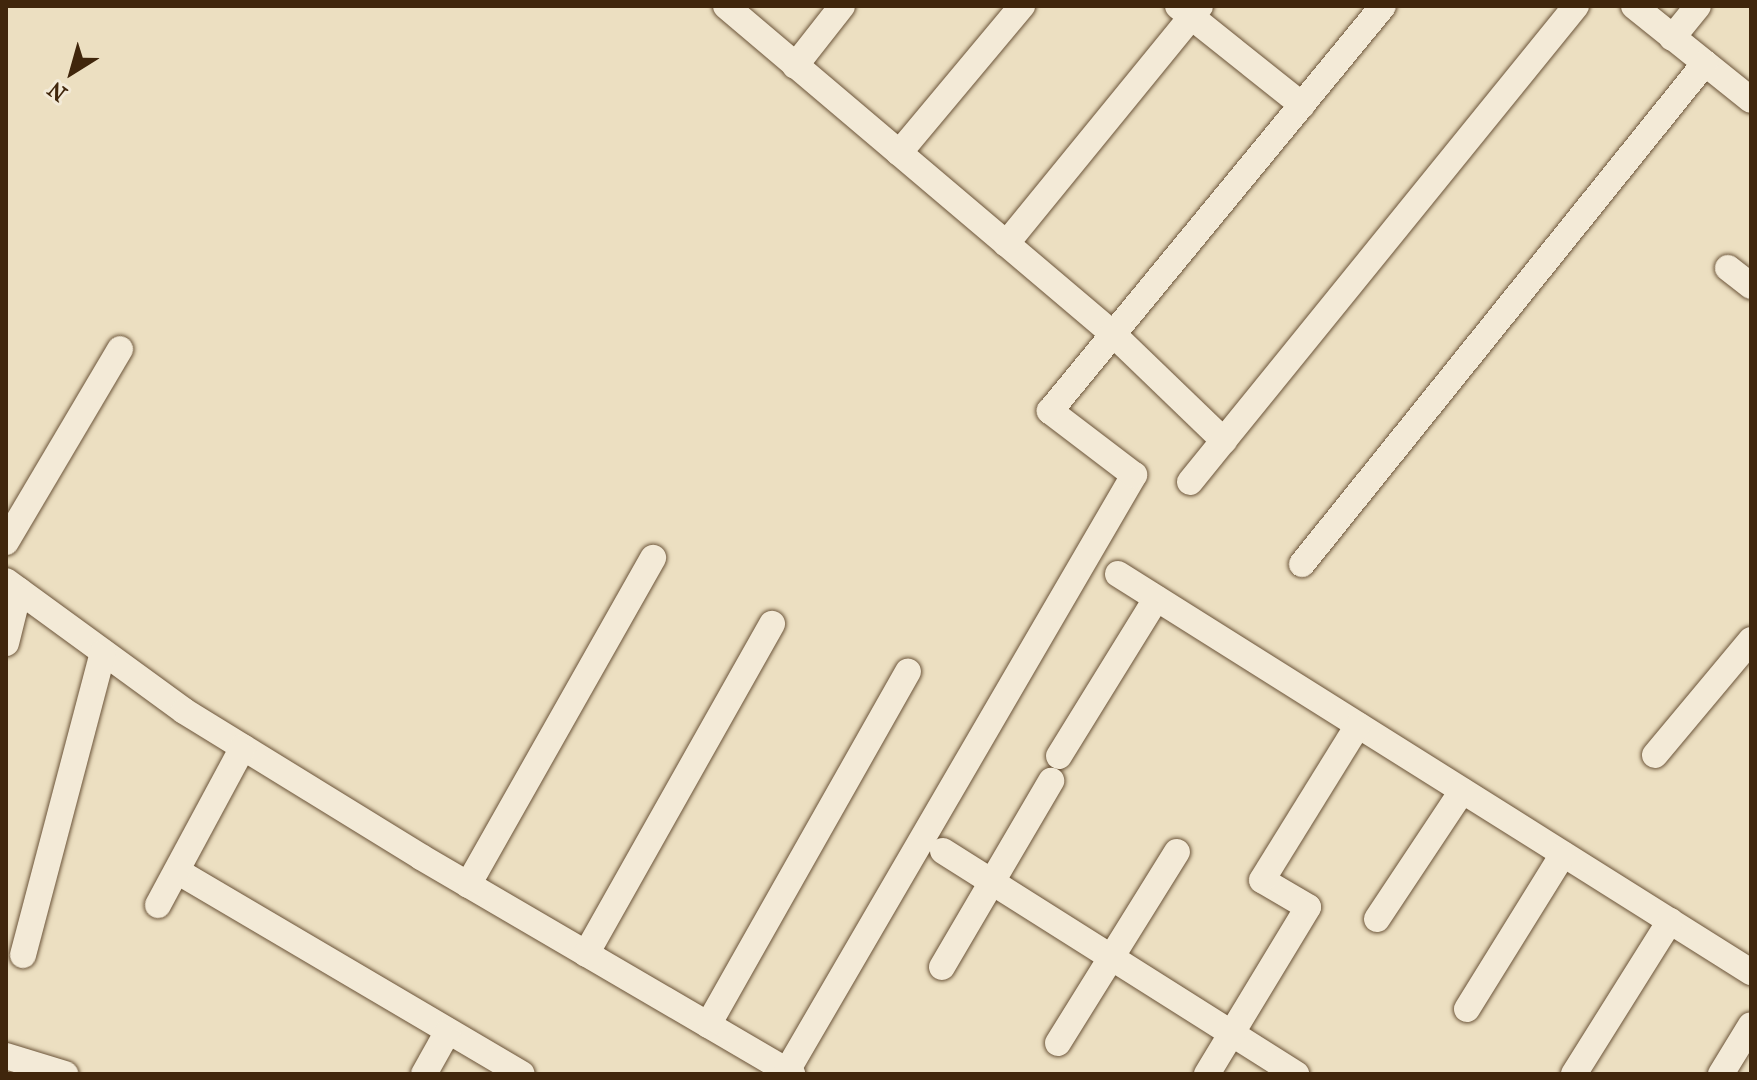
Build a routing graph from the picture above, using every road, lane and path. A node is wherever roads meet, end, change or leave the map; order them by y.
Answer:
1 (726, 6) edge
2 (842, 6) edge
3 (1022, 6) edge
4 (1383, 6) edge
5 (1576, 6) edge
6 (1634, 6) edge
7 (1698, 6) edge
8 (1190, 9) edge
9 (1672, 38) junction
10 (1705, 63) junction
11 (795, 66) junction
12 (1751, 100) edge
13 (1302, 105) junction
14 (899, 153) junction
15 (1006, 244) junction
16 (1728, 268) dead end
17 (1751, 286) edge
18 (1113, 334) junction
19 (120, 349) dead end
20 (1224, 441) junction
21 (1190, 482) dead end
22 (6, 542) edge
23 (653, 558) dead end
24 (1302, 564) dead end
25 (1118, 574) dead end
26 (13, 586) edge
27 (1156, 599) junction
28 (772, 624) dead end
29 (1751, 640) edge
30 (6, 643) edge
31 (103, 652) junction
32 (908, 672) dead end
33 (1358, 725) junction
34 (243, 747) junction
35 (1655, 755) dead end
36 (1462, 791) junction
37 (943, 851) dead end
38 (1177, 852) dead end
39 (1563, 854) junction
40 (177, 871) junction
41 (993, 883) junction
42 (468, 885) junction
43 (158, 905) dead end
44 (1377, 919) dead end
45 (1670, 921) junction
46 (586, 954) junction
47 (23, 955) dead end
48 (1111, 958) junction
49 (942, 967) dead end
50 (1751, 972) edge
51 (1467, 1009) dead end
52 (708, 1025) junction
53 (1751, 1025) edge
54 (448, 1031) junction
55 (1231, 1035) junction
56 (1058, 1043) dead end
57 (6, 1056) edge
58 (789, 1073) edge
59 (65, 1074) edge
60 (424, 1074) edge
61 (522, 1074) edge
62 (1207, 1074) edge
63 (1296, 1074) edge
64 (1574, 1074) edge
65 (1721, 1074) edge

1 - 11 street
2 - 11 street
3 - 14 street
4 - 13 street
5 - 20 street
6 - 9 street
7 - 9 street
8 - 13 street
8 - 15 street
9 - 10 street
10 - 12 street
10 - 24 street
11 - 14 street
13 - 18 street
14 - 15 street
15 - 18 street
16 - 17 street
18 - 20 street
18 - 58 street
19 - 22 street
20 - 21 street
23 - 42 street
25 - 27 street
26 - 30 street
26 - 31 street
27 - 33 street
27 - 41 street
28 - 46 street
29 - 35 street
31 - 34 street
31 - 47 street
32 - 52 street
33 - 36 street
33 - 55 street
34 - 40 street
34 - 42 street
36 - 39 street
36 - 44 street
37 - 41 street
38 - 48 street
39 - 45 street
39 - 51 street
40 - 43 street
40 - 54 street
41 - 48 street
41 - 49 street
42 - 46 street
45 - 50 street
45 - 64 street
46 - 52 street
48 - 55 street
48 - 56 street
52 - 58 street
53 - 65 street
54 - 60 street
54 - 61 street
55 - 62 street
55 - 63 street
57 - 59 street

